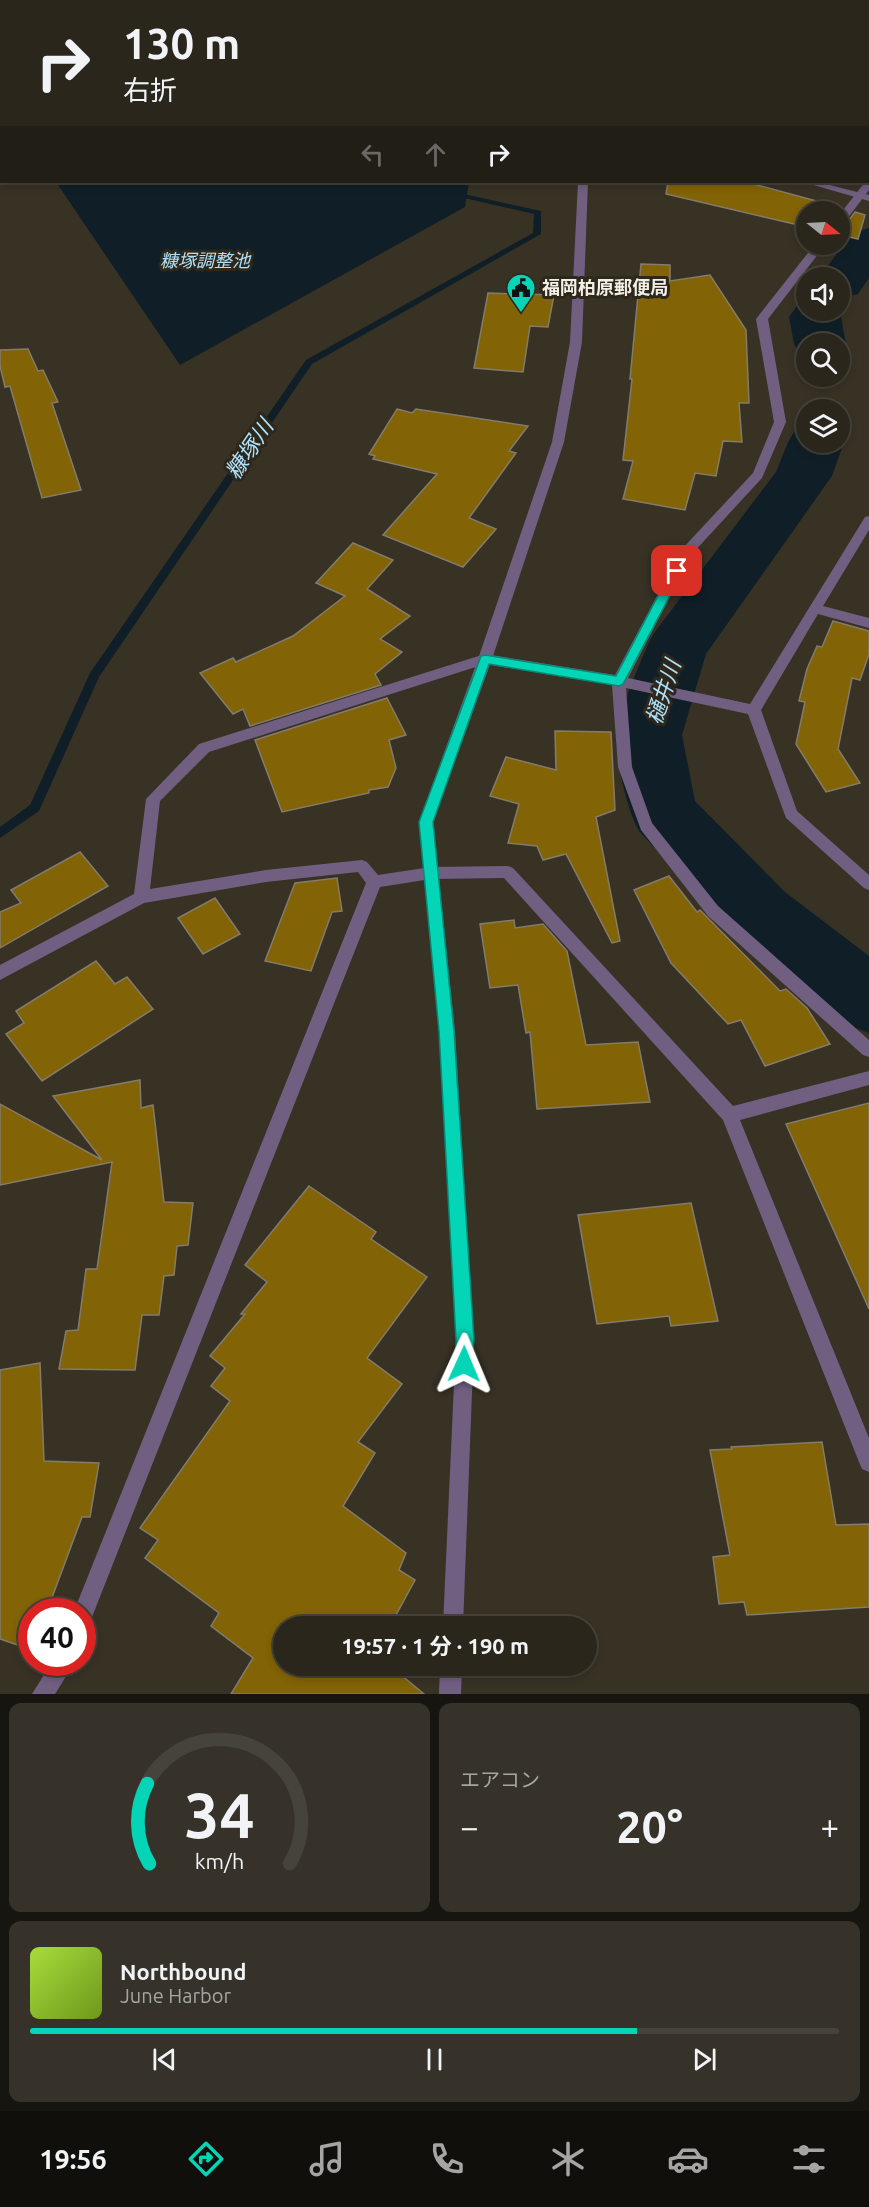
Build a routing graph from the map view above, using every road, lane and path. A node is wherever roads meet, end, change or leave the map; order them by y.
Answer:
1 (583, 183) edge
2 (812, 183) edge
3 (869, 183) edge
4 (865, 196) edge
5 (850, 211) edge
6 (812, 255) edge
7 (869, 520) edge
8 (815, 608) junction
9 (869, 624) edge
10 (485, 659) junction
11 (619, 681) junction
12 (754, 710) junction
13 (430, 873) junction
14 (374, 882) junction
15 (869, 884) edge
16 (141, 897) junction
17 (0, 973) edge
18 (869, 1050) edge
19 (869, 1078) edge
20 (730, 1115) junction
21 (869, 1462) edge
22 (90, 1598) edge
23 (453, 1616) edge
24 (55, 1676) edge
25 (451, 1676) edge
26 (43, 1694) edge
27 (450, 1694) edge

1 - 10 street
2 - 4 street
3 - 4 street
4 - 5 street
6 - 11 street
7 - 8 street
8 - 9 street
8 - 12 street
10 - 11 street
10 - 13 street
10 - 16 street
11 - 12 street
11 - 18 street
12 - 15 street
13 - 14 street
13 - 20 street
13 - 23 street
14 - 16 street
14 - 22 street
16 - 17 street
19 - 20 street
20 - 21 street
24 - 26 street
25 - 27 street

